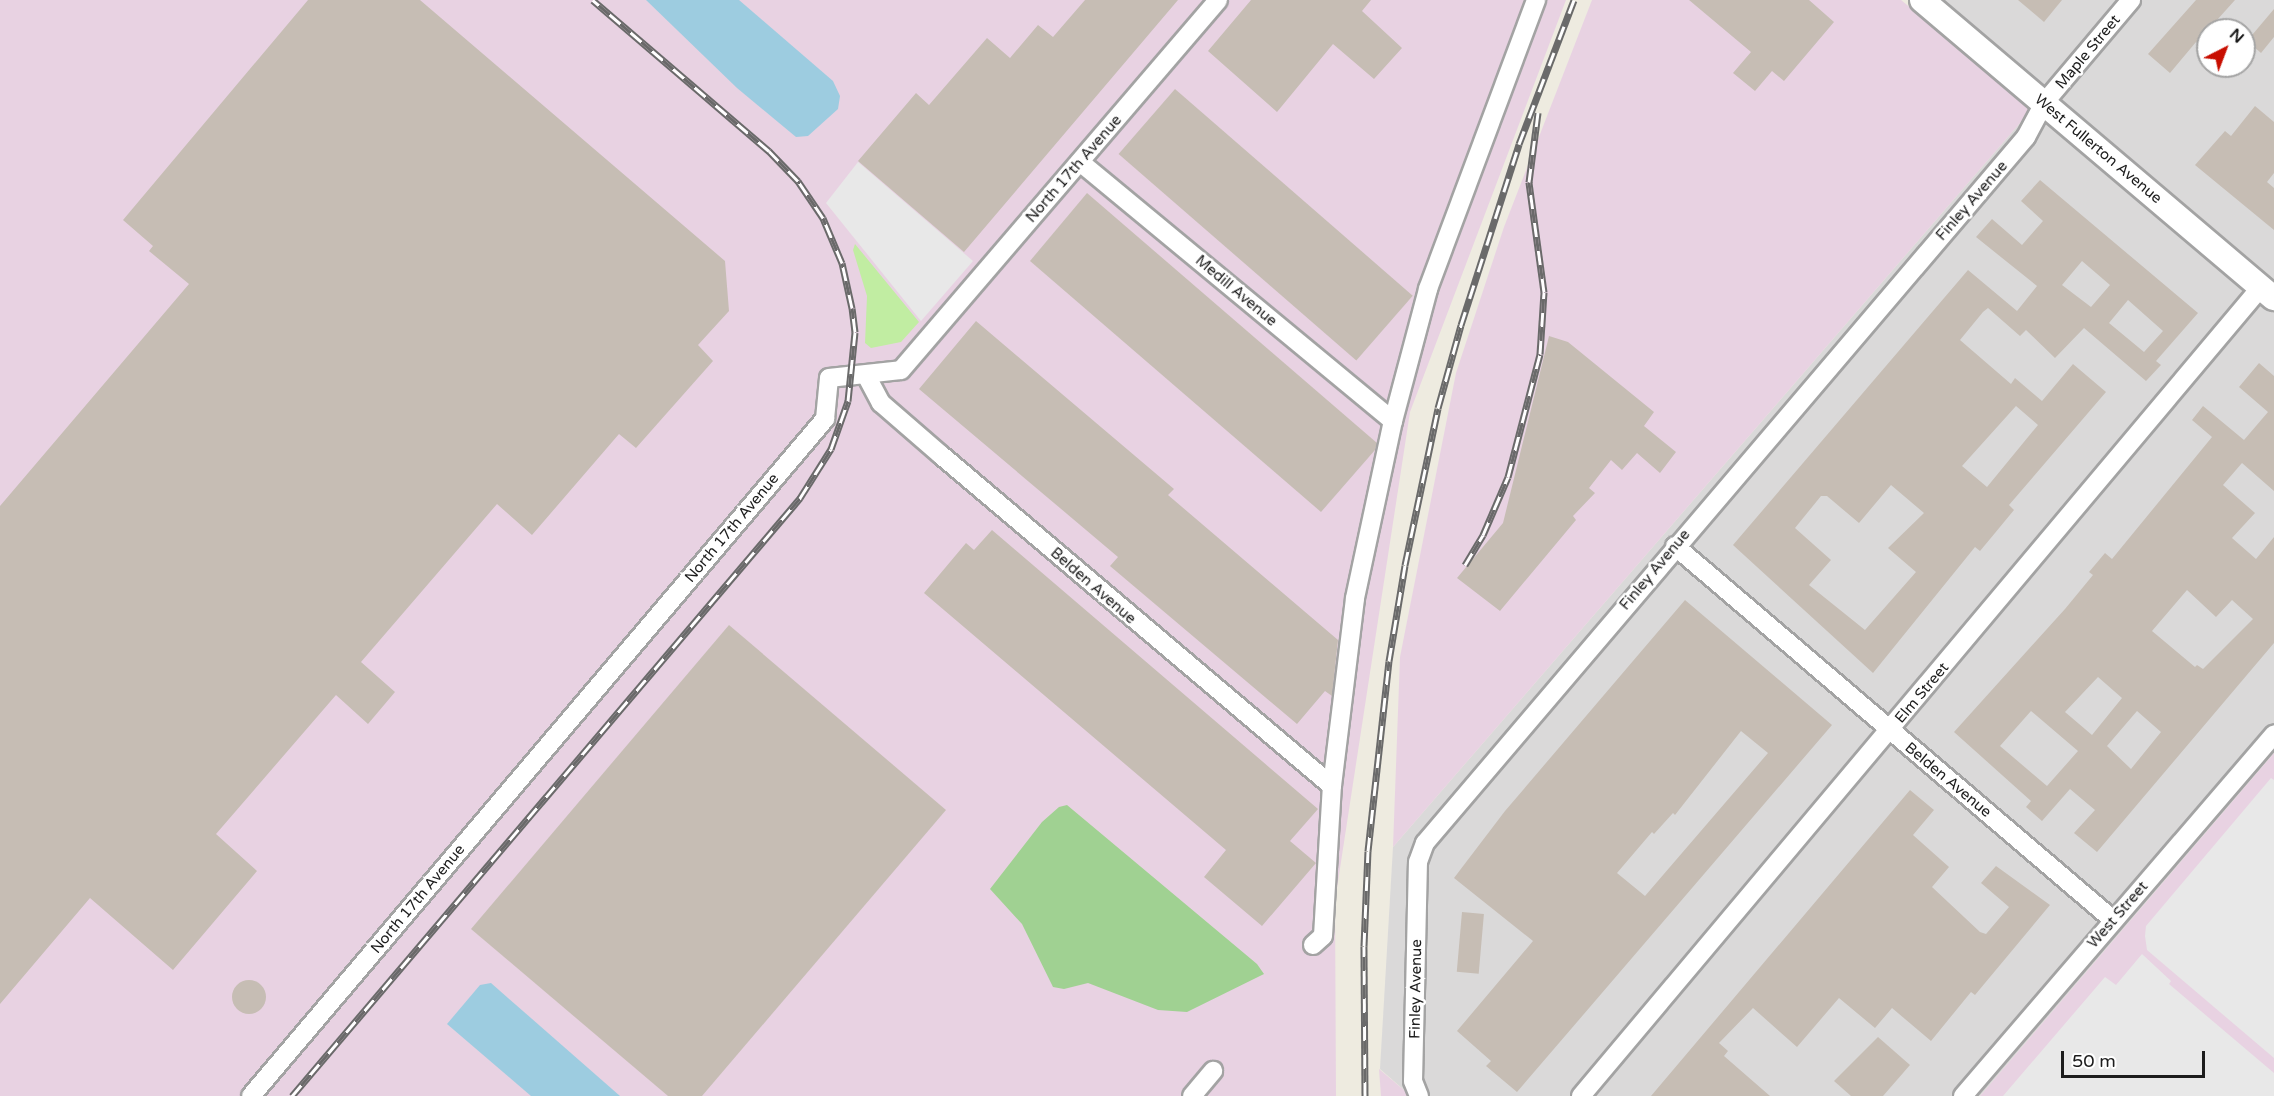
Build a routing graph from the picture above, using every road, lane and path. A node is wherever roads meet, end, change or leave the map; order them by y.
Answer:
1 (1218, 0) edge
2 (1536, 0) edge
3 (1922, 0) edge
4 (2131, 0) edge
5 (2044, 103) junction
6 (1080, 162) junction
7 (2268, 292) edge
8 (866, 375) junction
9 (1393, 421) junction
10 (1675, 546) junction
11 (1890, 731) junction
12 (2274, 734) edge
13 (1332, 786) junction
14 (2113, 920) junction
15 (1313, 945) dead end
16 (1213, 1071) dead end
17 (1418, 1094) edge
18 (251, 1096) edge
19 (1192, 1096) edge
20 (1581, 1096) edge
21 (1963, 1096) edge

1 - 6 street, North 17th Avenue
2 - 9 street
3 - 5 street, West Fullerton Avenue
4 - 5 street, Maple Street
5 - 7 street, West Fullerton Avenue
5 - 10 street, Finley Avenue
6 - 8 street, North 17th Avenue
6 - 9 street, Medill Avenue
7 - 11 street, Elm Street
8 - 13 street, Belden Avenue
8 - 18 street, North 17th Avenue
9 - 13 street
10 - 11 street, Belden Avenue
10 - 17 street, Finley Avenue
11 - 14 street, Belden Avenue
11 - 20 street, Elm Street
12 - 14 street, West Street
13 - 15 street
14 - 21 street, West Street
16 - 19 street

